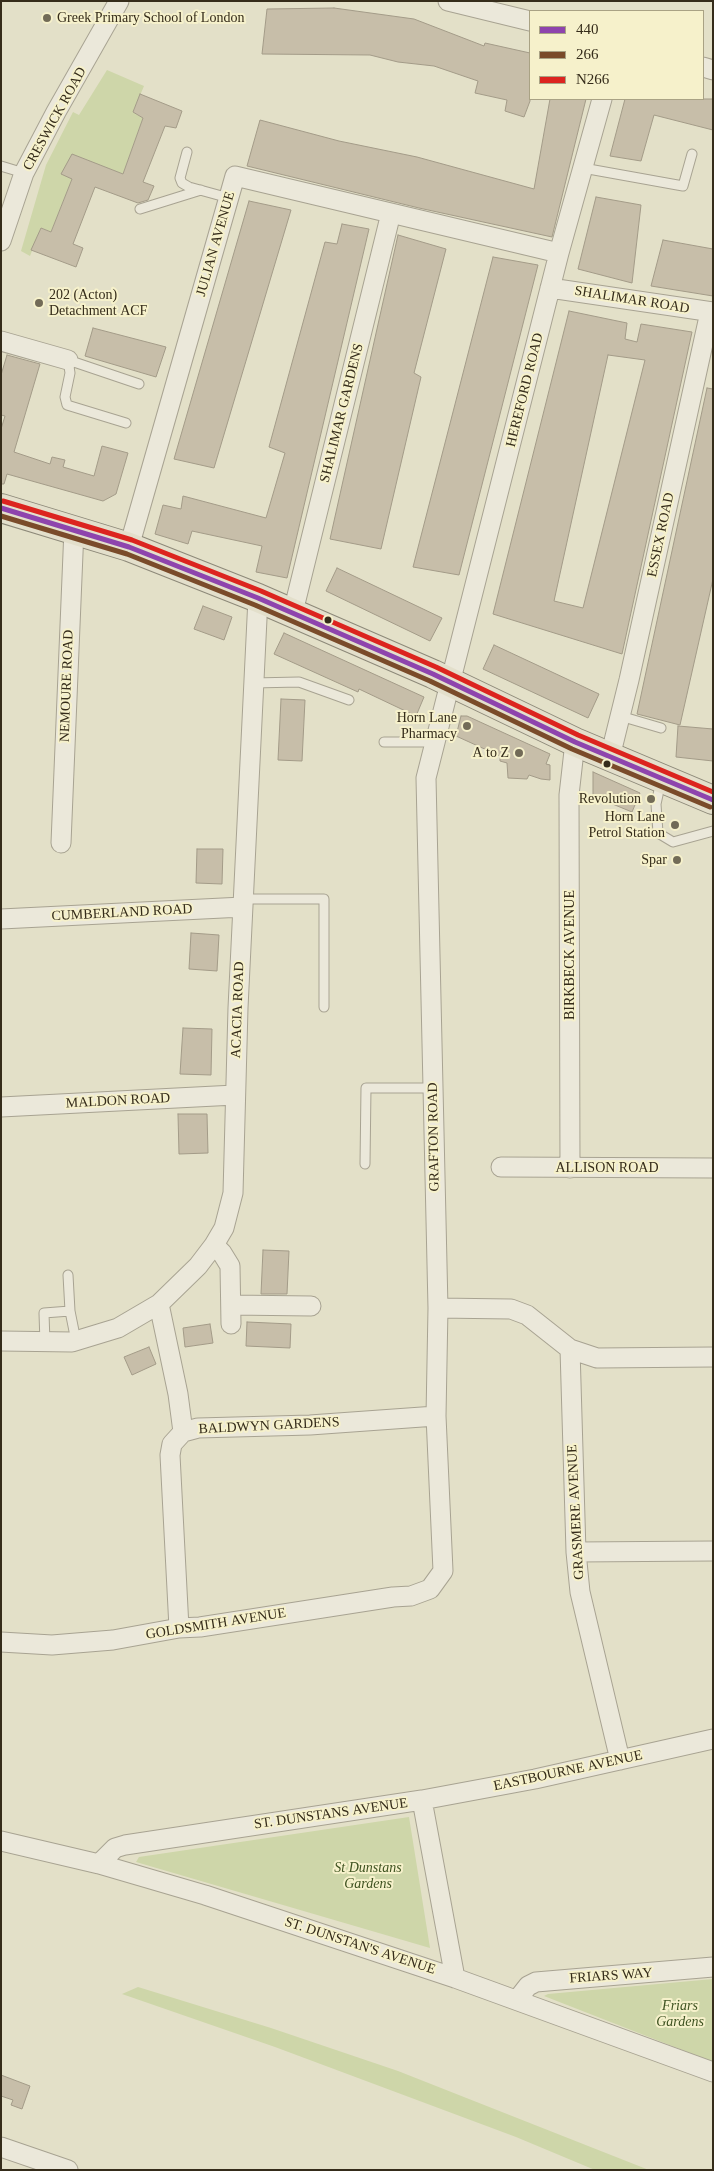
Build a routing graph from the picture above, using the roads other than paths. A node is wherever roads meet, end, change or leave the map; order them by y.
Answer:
1 (119, 1) edge
2 (454, 2) edge
3 (529, 22) edge
4 (602, 100) edge
5 (187, 152) dead end
6 (692, 154) dead end
7 (1, 166) edge
8 (582, 168) junction
9 (24, 173) junction
10 (201, 190) junction
11 (229, 198) junction
12 (140, 209) dead end
13 (391, 213) junction
14 (1, 241) edge
15 (559, 253) junction
16 (550, 288) junction
17 (711, 312) edge
18 (1, 341) edge
19 (68, 360) junction
20 (139, 384) dead end
21 (126, 423) dead end
22 (1, 508) edge
23 (74, 529) junction
24 (129, 547) junction
25 (258, 598) junction
26 (293, 612) junction
27 (253, 683) junction
28 (451, 683) junction
29 (349, 700) dead end
30 (620, 716) junction
31 (661, 728) dead end
32 (384, 742) dead end
33 (436, 742) junction
34 (575, 742) junction
35 (610, 757) junction
36 (662, 778) junction
37 (713, 800) edge
38 (713, 831) edge
39 (61, 842) dead end
40 (244, 903) junction
41 (1, 919) edge
42 (324, 1007) dead end
43 (433, 1088) junction
44 (235, 1095) junction
45 (1, 1108) edge
46 (365, 1164) dead end
47 (501, 1167) dead end
48 (570, 1168) junction
49 (713, 1168) edge
50 (214, 1245) junction
51 (68, 1275) dead end
52 (159, 1304) junction
53 (232, 1305) junction
54 (311, 1306) dead end
55 (438, 1308) junction
56 (70, 1311) junction
57 (231, 1324) dead end
58 (1, 1341) edge
59 (76, 1341) junction
60 (45, 1343) junction
61 (570, 1349) junction
62 (713, 1358) edge
63 (436, 1416) junction
64 (183, 1432) junction
65 (713, 1551) edge
66 (576, 1552) junction
67 (430, 1590) joint
68 (179, 1628) junction
69 (1, 1642) edge
70 (713, 1739) edge
71 (620, 1760) junction
72 (422, 1800) junction
73 (1, 1841) edge
74 (99, 1864) junction
75 (713, 1967) edge
76 (454, 1978) junction
77 (517, 2000) junction
78 (713, 2072) edge
79 (1, 2147) edge
80 (68, 2170) edge

1 - 9 street, CRESWICK ROAD
2 - 3 street
4 - 8 street, HEREFORD ROAD
5 - 10 lane
6 - 8 lane
7 - 9 lane
8 - 15 street, HEREFORD ROAD
9 - 14 street, CRESWICK ROAD
10 - 11 lane
10 - 12 lane
11 - 13 street, JULIAN AVENUE
11 - 24 street, JULIAN AVENUE
13 - 15 street, JULIAN AVENUE
13 - 26 street, SHALIMAR GARDENS
15 - 16 street, HEREFORD ROAD
16 - 17 street, SHALIMAR ROAD
16 - 28 street, HEREFORD ROAD
17 - 30 street, ESSEX ROAD
18 - 19 street
19 - 20 lane
19 - 21 lane
22 - 23 main road
23 - 24 main road
23 - 39 street, NEMOURE ROAD
24 - 25 main road
25 - 26 main road
25 - 27 street, ACACIA ROAD
26 - 28 main road
27 - 29 lane
27 - 40 street, ACACIA ROAD
28 - 33 street, GRAFTON ROAD
28 - 34 main road
30 - 31 lane
30 - 35 street, ESSEX ROAD
32 - 33 lane
33 - 43 street, GRAFTON ROAD
34 - 35 main road
34 - 48 street, BIRKBECK AVENUE
35 - 36 main road
36 - 37 main road
36 - 38 lane
40 - 41 street, CUMBERLAND ROAD
40 - 42 lane
40 - 44 street, ACACIA ROAD
43 - 46 lane
43 - 55 street, GRAFTON ROAD
44 - 45 street, MALDON ROAD
44 - 50 street, ACACIA ROAD
47 - 48 street, ALLISON ROAD
48 - 49 street, ALLISON ROAD
50 - 52 street, ACACIA ROAD
50 - 53 street
51 - 56 lane
52 - 59 street, ACACIA ROAD
52 - 64 street
53 - 54 street
53 - 57 street
55 - 61 street
55 - 63 street, GRAFTON ROAD
56 - 59 lane
56 - 60 lane
58 - 60 street, ACACIA ROAD
59 - 60 street, ACACIA ROAD
61 - 62 street
61 - 66 street, GRASMERE AVENUE
63 - 64 street, BALDWYN GARDENS
63 - 67 street, GRAFTON ROAD
64 - 68 street, BALDWYN GARDENS
65 - 66 street
66 - 71 street, GRASMERE AVENUE
67 - 68 street, GOLDSMITH AVENUE
68 - 69 street, GOLDSMITH AVENUE
70 - 71 street, EASTBOURNE AVENUE
71 - 72 street, EASTBOURNE AVENUE
72 - 74 street, ST. DUNSTANS AVENUE
72 - 76 street, ST. DUNSTANS AVENUE
73 - 74 street, ST. DUNSTAN'S AVENUE
74 - 76 street, ST. DUNSTAN'S AVENUE
75 - 77 street, FRIARS WAY
76 - 77 street, ST. DUNSTAN'S AVENUE
77 - 78 street, ST. DUNSTAN'S AVENUE
79 - 80 street

